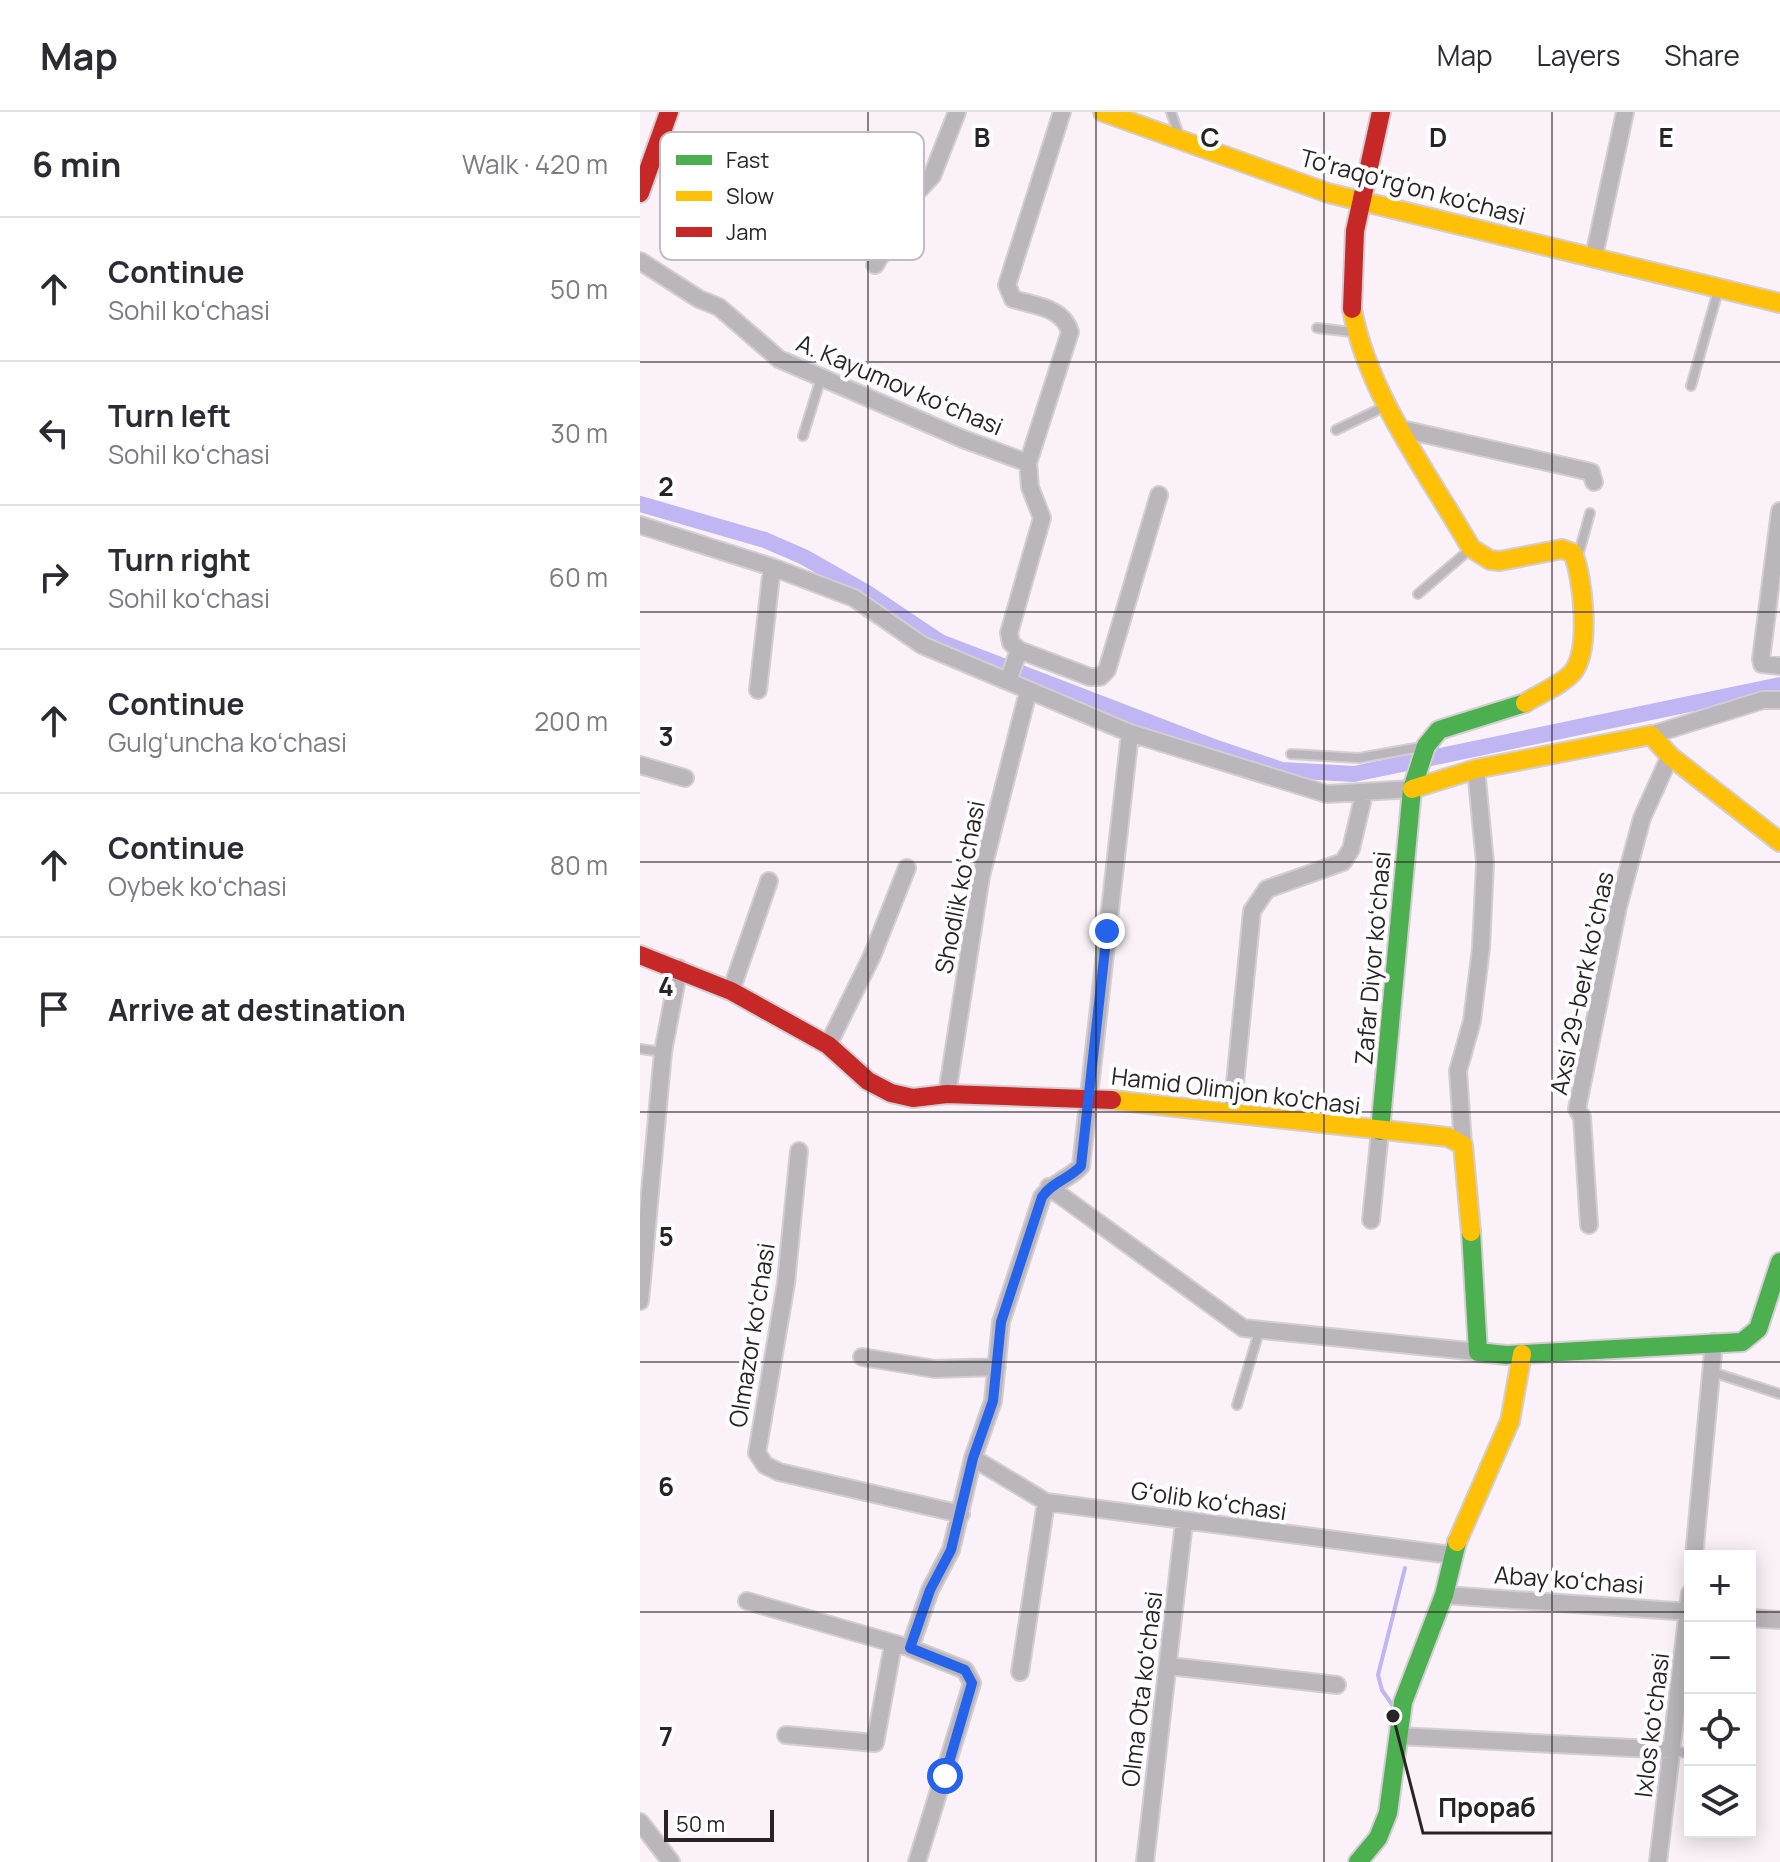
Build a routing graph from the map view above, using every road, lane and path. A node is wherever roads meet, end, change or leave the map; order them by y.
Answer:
1 (669, 112) edge
2 (957, 112) edge
3 (1062, 112) edge
4 (1103, 112) edge
5 (1171, 112) edge
6 (1625, 112) edge
7 (1378, 113) edge
8 (662, 132) edge
9 (660, 137) edge
10 (1182, 142) junction
11 (924, 185) edge
12 (640, 193) edge
13 (1359, 201) junction
14 (1594, 256) junction
15 (878, 260) edge
16 (640, 261) edge
17 (875, 265) dead end
18 (1670, 273) junction
19 (1719, 287) junction
20 (1780, 289) edge
21 (1780, 303) edge
22 (1317, 328) dead end
23 (1356, 332) junction
24 (821, 378) junction
25 (1691, 386) dead end
26 (1390, 404) junction
27 (1336, 430) dead end
28 (1406, 430) junction
29 (803, 436) dead end
30 (1028, 463) junction
31 (1594, 482) dead end
32 (1159, 495) dead end
33 (1780, 511) edge
34 (1590, 513) dead end
35 (640, 525) edge
36 (1471, 548) junction
37 (1577, 562) junction
38 (772, 567) junction
39 (1418, 594) dead end
40 (1019, 650) junction
41 (1780, 666) edge
42 (1008, 681) junction
43 (758, 690) dead end
44 (1028, 692) junction
45 (1780, 700) edge
46 (1130, 733) junction
47 (1651, 735) junction
48 (1426, 747) junction
49 (1291, 754) dead end
50 (1670, 756) junction
51 (640, 765) edge
52 (1476, 769) junction
53 (685, 778) dead end
54 (1414, 784) junction
55 (1364, 794) junction
56 (1780, 842) edge
57 (907, 868) dead end
58 (769, 881) dead end
59 (640, 955) edge
60 (679, 968) junction
61 (731, 991) junction
62 (828, 1045) junction
63 (640, 1049) edge
64 (663, 1052) junction
65 (947, 1094) junction
66 (1087, 1097) junction
67 (1232, 1114) junction
68 (1380, 1131) junction
69 (1463, 1145) junction
70 (799, 1151) dead end
71 (1049, 1187) junction
72 (1371, 1220) dead end
73 (1589, 1225) dead end
74 (1780, 1262) edge
75 (640, 1301) edge
76 (1259, 1332) junction
77 (1714, 1342) junction
78 (1478, 1352) junction
79 (1522, 1354) junction
80 (862, 1357) dead end
81 (997, 1367) junction
82 (1711, 1371) junction
83 (1780, 1394) edge
84 (1237, 1405) dead end
85 (973, 1458) junction
86 (1046, 1502) junction
87 (961, 1514) junction
88 (1184, 1522) junction
89 (1695, 1550) edge
90 (1451, 1555) junction
91 (1444, 1595) junction
92 (747, 1601) dead end
93 (1684, 1612) edge
94 (1756, 1618) edge
95 (1780, 1620) edge
96 (1688, 1622) edge
97 (893, 1645) junction
98 (910, 1648) junction
99 (1169, 1666) junction
100 (1020, 1672) dead end
101 (1337, 1685) dead end
102 (786, 1735) dead end
103 (1398, 1736) junction
104 (1672, 1750) junction
105 (1684, 1753) edge
106 (640, 1822) edge
107 (671, 1862) edge
108 (917, 1862) edge
109 (1145, 1862) edge
110 (1358, 1862) edge
111 (1658, 1862) edge

1 - 8 street
2 - 11 street
3 - 30 street
4 - 10 street, To'raqo'rg'on ko'chasi
5 - 10 lane
6 - 14 street
7 - 13 street
9 - 12 street
10 - 13 street, To'raqo'rg'on ko'chasi
13 - 14 street, To'raqo'rg'on ko'chasi
13 - 23 street
14 - 18 street, To'raqo'rg'on ko'chasi
15 - 17 street
16 - 24 street, A. Kayumov koʻchasi
18 - 19 street, To'raqo'rg'on ko'chasi
18 - 20 street, To'raqo'rg'on ko'chasi
19 - 21 street, To'raqo'rg'on ko'chasi
19 - 25 lane
22 - 23 lane
23 - 26 street
24 - 29 lane
24 - 30 street, A. Kayumov koʻchasi
26 - 27 lane
26 - 28 street
28 - 31 street
28 - 36 street
30 - 40 street
32 - 40 street
33 - 41 street
34 - 37 lane
35 - 38 street
36 - 37 street
36 - 39 lane
37 - 48 street
38 - 42 street
38 - 43 street
40 - 42 street
42 - 44 street
44 - 46 street
44 - 65 street, Shodlik ko‘chasi
45 - 47 street
46 - 55 street
46 - 66 street
47 - 50 street
47 - 52 street
48 - 49 lane
48 - 54 street, Zafar Diyor koʻchasi
50 - 56 street
50 - 73 street, Аxsi 29-berk koʼchas
51 - 53 street
52 - 54 street
52 - 69 street
54 - 55 street
54 - 68 street, Zafar Diyor koʻchasi
55 - 67 street
57 - 62 street
58 - 61 street
59 - 60 street, Hamid Olimjon ko'chasi
60 - 61 street, Hamid Olimjon ko'chasi
60 - 64 street
61 - 62 street, Hamid Olimjon ko'chasi
62 - 65 street, Hamid Olimjon ko'chasi
63 - 64 lane
64 - 75 street
65 - 66 street, Hamid Olimjon ko'chasi
66 - 67 street, Hamid Olimjon ko'chasi
66 - 71 street
67 - 68 street, Hamid Olimjon ko'chasi
68 - 69 street, Hamid Olimjon ko'chasi
68 - 72 street
69 - 78 street
70 - 87 street, Olmazor koʻchasi
71 - 76 street
71 - 81 street
74 - 77 street
76 - 78 street
76 - 84 lane
77 - 79 street
77 - 82 street
78 - 79 street
79 - 90 street
80 - 81 street
81 - 85 street
82 - 83 lane
82 - 89 street
85 - 86 street, Gʻolib koʻchasi
85 - 87 street
86 - 88 street, Gʻolib koʻchasi
86 - 100 street
87 - 98 street
88 - 90 street, Gʻolib koʻchasi
88 - 99 street, Olma Ota koʻchasi
90 - 91 street
91 - 93 street, Abay koʻchasi
91 - 103 street
92 - 97 street
94 - 95 street
96 - 104 street, Ixlos koʻchasi
97 - 98 street
97 - 102 street
98 - 108 street
99 - 101 street
99 - 109 street, Olma Ota koʻchasi
103 - 104 street
103 - 110 street
104 - 105 lane
104 - 111 street, Ixlos koʻchasi
106 - 107 street

